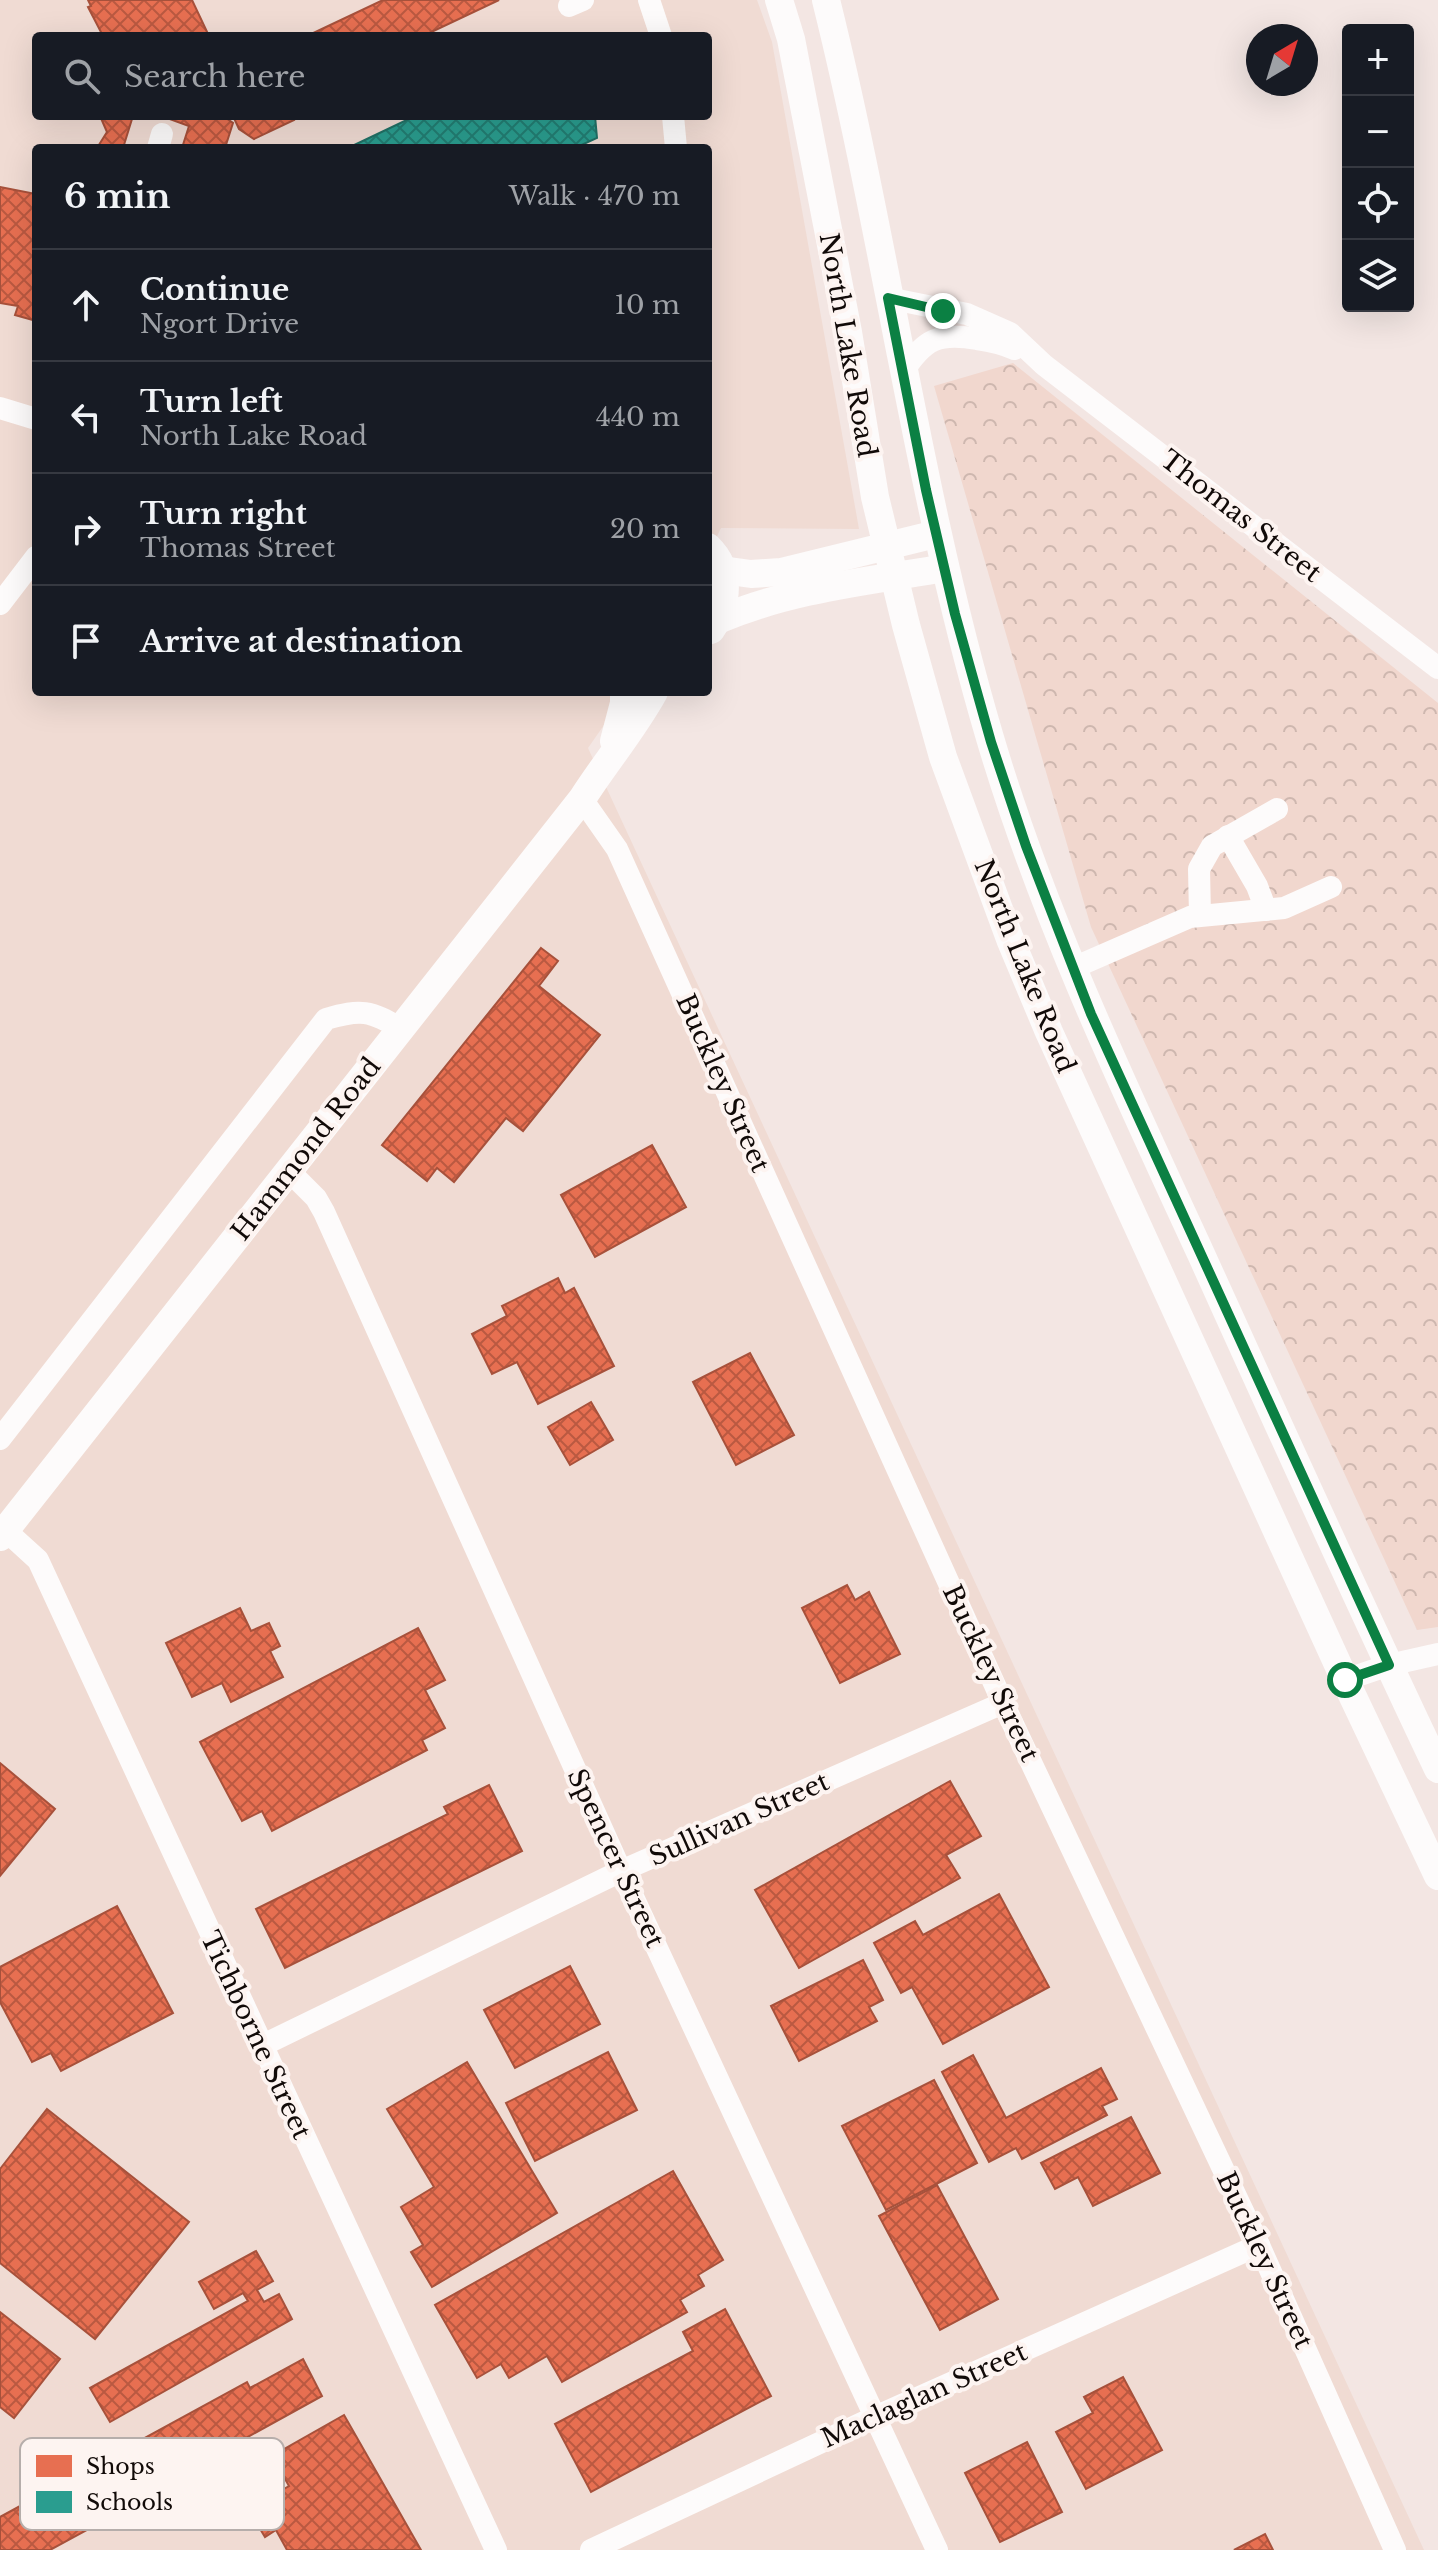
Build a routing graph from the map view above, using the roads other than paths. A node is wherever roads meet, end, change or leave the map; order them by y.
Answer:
1 (649, 0) edge
2 (779, 0) edge
3 (826, 0) edge
4 (660, 32) edge
5 (673, 120) edge
6 (676, 144) edge
7 (888, 298) junction
8 (1044, 365) junction
9 (903, 372) junction
10 (0, 408) edge
11 (32, 418) edge
12 (936, 534) junction
13 (887, 547) junction
14 (715, 558) edge
15 (32, 562) edge
16 (945, 568) junction
17 (894, 577) junction
18 (0, 604) edge
19 (713, 627) edge
20 (1438, 668) edge
21 (624, 696) edge
22 (652, 696) edge
23 (609, 757) junction
24 (582, 799) junction
25 (1277, 809) dead end
26 (1228, 836) junction
27 (1331, 887) dead end
28 (1266, 910) junction
29 (1200, 915) junction
30 (1073, 968) junction
31 (401, 1029) junction
32 (289, 1171) junction
33 (0, 1439) edge
34 (3, 1534) edge
35 (1438, 1654) edge
36 (1389, 1665) junction
37 (1345, 1680) junction
38 (1003, 1703) junction
39 (1438, 1769) edge
40 (621, 1871) junction
41 (1438, 1876) edge
42 (261, 2046) junction
43 (1259, 2245) junction
44 (875, 2417) junction
45 (496, 2550) edge
46 (591, 2550) edge
47 (937, 2550) edge
48 (1395, 2550) edge

1 - 4 street
2 - 13 main road, North Lake Road
3 - 7 main road, North Lake Road
5 - 6 street
7 - 8 street, Thomas Street
7 - 9 main road, North Lake Road
8 - 9 street, Thomas Street
8 - 20 street, Thomas Street
9 - 12 main road, North Lake Road
10 - 11 street
12 - 13 main road
12 - 16 main road, North Lake Road
13 - 14 main road
13 - 17 main road, North Lake Road
14 - 19 main road
15 - 18 street
16 - 17 main road
16 - 30 main road, North Lake Road
17 - 19 main road
17 - 37 main road, North Lake Road
21 - 23 main road, Hammond Road
22 - 23 main road, Hammond Road
23 - 24 main road, Hammond Road
24 - 31 main road, Hammond Road
24 - 38 street, Buckley Street
25 - 26 street
26 - 28 street
26 - 29 street
27 - 28 street
28 - 29 street
29 - 30 street
30 - 36 main road, North Lake Road
31 - 32 main road, Hammond Road
31 - 33 street
32 - 34 main road, Hammond Road
32 - 40 street, Spencer Street
34 - 42 street, Tichborne Street
35 - 36 street
36 - 37 street
36 - 39 main road, North Lake Road
37 - 41 main road, North Lake Road
38 - 40 street, Sullivan Street
38 - 43 street, Buckley Street
40 - 42 street, Sullivan Street
40 - 44 street, Spencer Street
42 - 45 street, Tichborne Street
43 - 44 street, Maclaglan Street
43 - 48 street, Buckley Street
44 - 46 street, Maclaglan Street
44 - 47 street, Spencer Street

